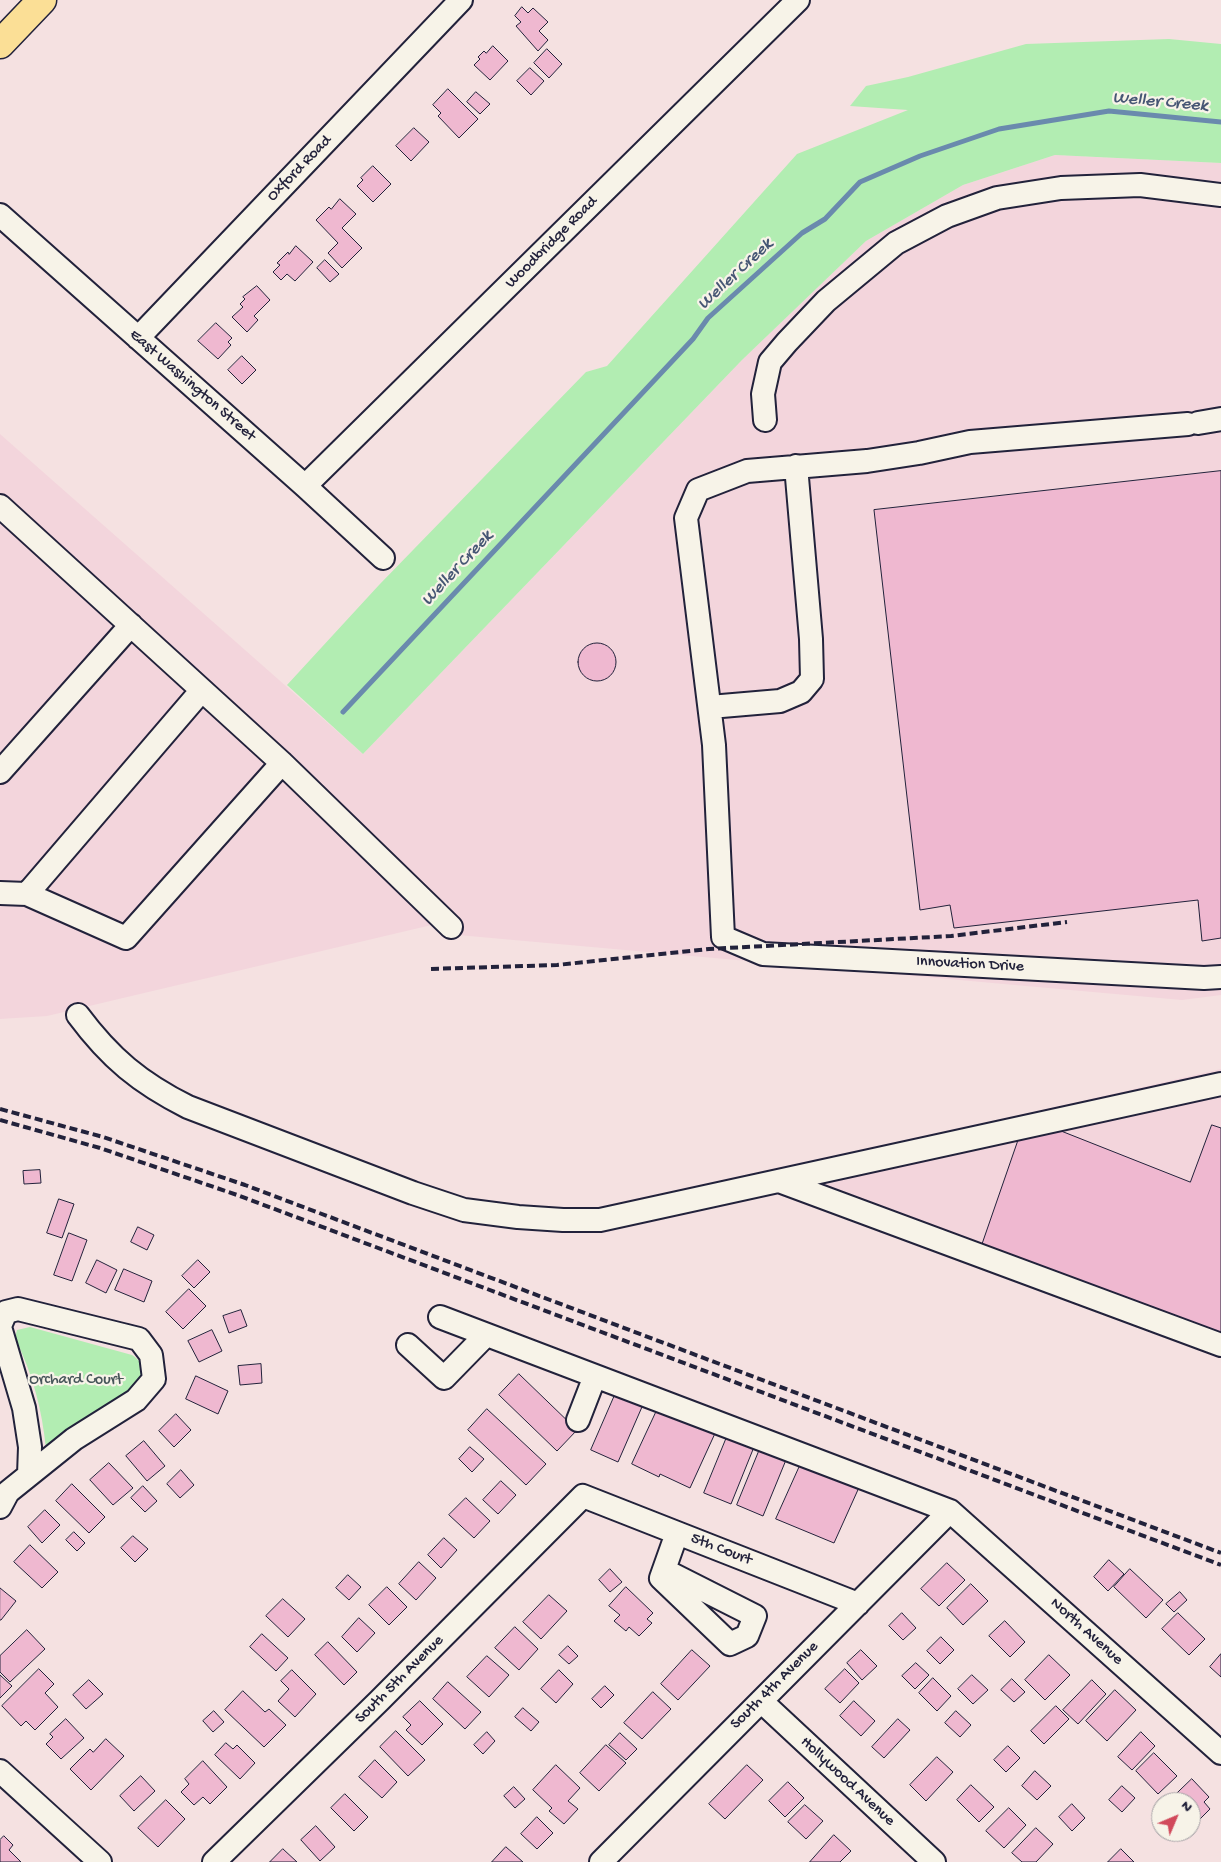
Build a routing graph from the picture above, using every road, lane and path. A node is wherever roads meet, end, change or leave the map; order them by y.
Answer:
1 (42, 0) edge
2 (462, 0) edge
3 (798, 0) edge
4 (0, 44) edge
5 (1221, 195) edge
6 (0, 215) edge
7 (138, 338) junction
8 (765, 420) dead end
9 (1221, 420) edge
10 (796, 466) junction
11 (305, 486) junction
12 (0, 506) edge
13 (383, 558) dead end
14 (131, 625) junction
15 (202, 690) junction
16 (710, 706) junction
17 (282, 763) junction
18 (0, 772) edge
19 (0, 893) edge
20 (27, 894) junction
21 (451, 927) dead end
22 (1221, 977) edge
23 (78, 1015) dead end
24 (1221, 1084) edge
25 (779, 1181) junction
26 (440, 1317) dead end
27 (0, 1326) edge
28 (486, 1335) junction
29 (1221, 1345) edge
30 (408, 1346) dead end
31 (596, 1376) junction
32 (578, 1420) dead end
33 (29, 1475) junction
34 (583, 1496) joint
35 (0, 1507) edge
36 (950, 1511) junction
37 (677, 1533) junction
38 (664, 1570) dead end
39 (858, 1604) junction
40 (761, 1701) junction
41 (1221, 1753) edge
42 (0, 1771) edge
43 (100, 1862) edge
44 (214, 1862) edge
45 (601, 1862) edge
46 (934, 1862) edge

1 - 4 main road
2 - 7 street, Oxford Road
3 - 11 street, Woodbridge Road
5 - 8 street
6 - 7 street, East Washington Street
7 - 11 street, East Washington Street
9 - 10 street
10 - 16 street
10 - 16 street
11 - 13 street, East Washington Street
12 - 14 street
14 - 15 street
14 - 18 street
15 - 17 street
15 - 20 street
16 - 22 street, Innovation Drive
17 - 20 street
17 - 21 street
19 - 20 street
23 - 25 street
24 - 25 street
25 - 29 street
26 - 28 street
27 - 33 street
27 - 33 street
28 - 30 street
28 - 31 street
31 - 32 street
31 - 36 street
33 - 35 street
34 - 37 street, 5th Court
34 - 44 street, South 5th Avenue
36 - 39 street, South 4th Avenue
36 - 41 street, North Avenue
37 - 38 street
37 - 39 street, 5th Court
39 - 40 street, South 4th Avenue
40 - 45 street, South 4th Avenue
40 - 46 street, Hollywood Avenue
42 - 43 street

